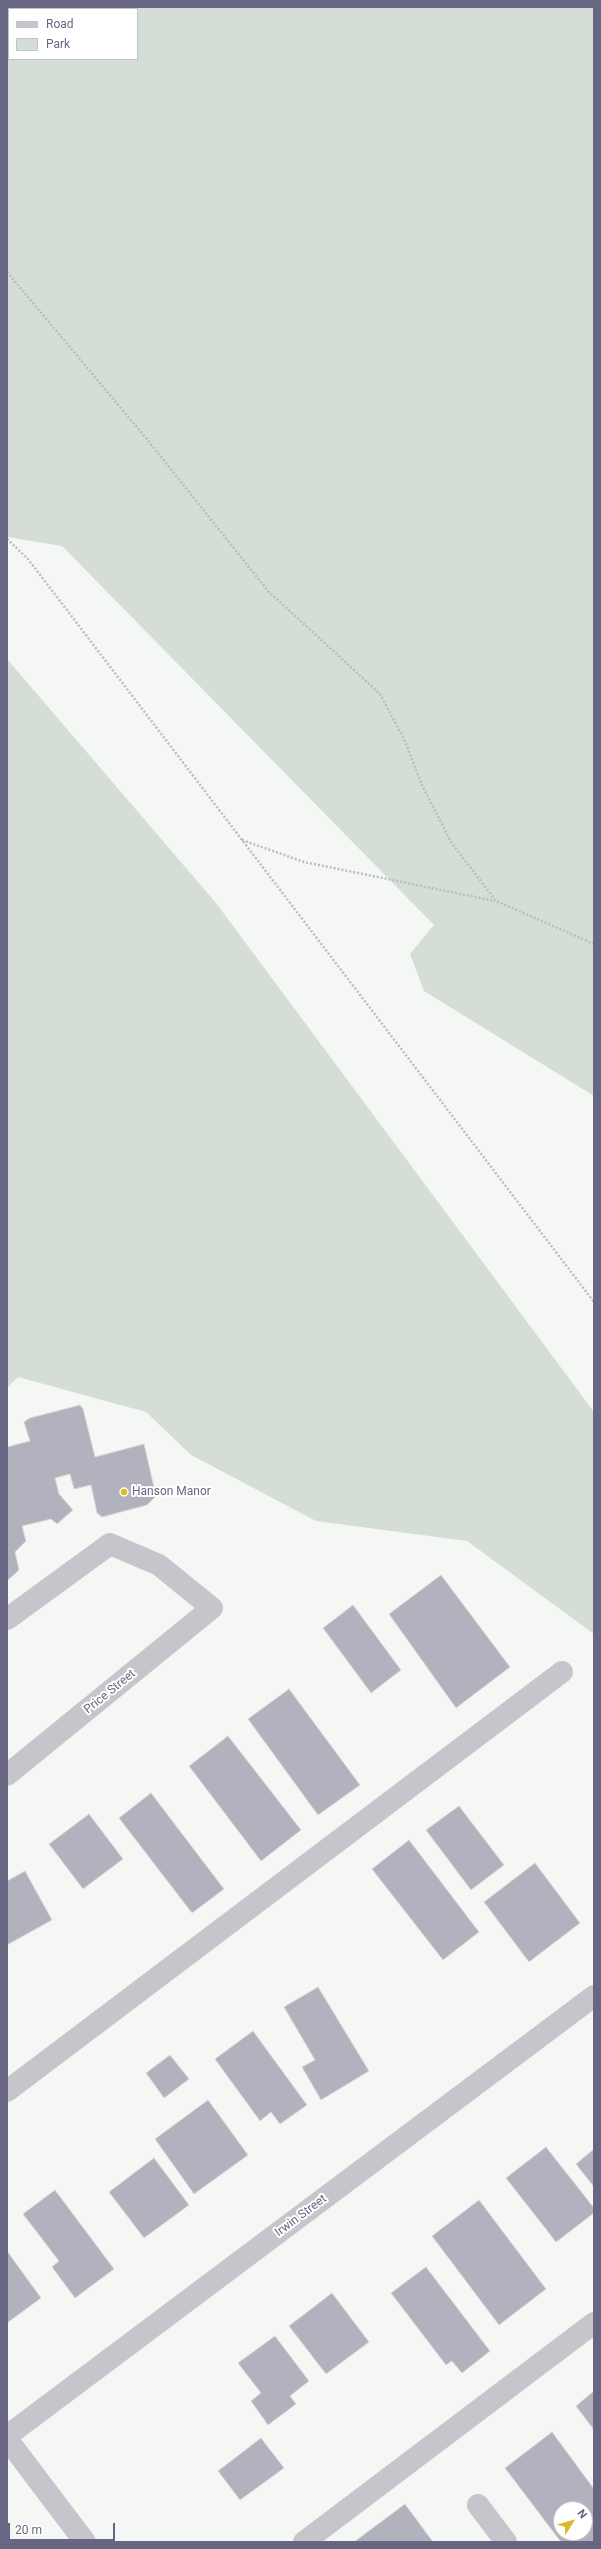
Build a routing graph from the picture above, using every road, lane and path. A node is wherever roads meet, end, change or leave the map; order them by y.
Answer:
1 (7, 272) edge
2 (7, 539) edge
3 (241, 840) junction
4 (496, 901) junction
5 (594, 944) edge
6 (594, 1302) edge
7 (7, 1619) edge
8 (562, 1672) dead end
9 (7, 1775) edge
10 (594, 1996) edge
11 (7, 2091) edge
12 (594, 2323) edge
13 (7, 2438) edge
14 (478, 2505) dead end
15 (85, 2542) edge
16 (304, 2542) edge
17 (506, 2542) edge

1 - 4 path
2 - 3 path
3 - 4 path
3 - 6 path
4 - 5 path
7 - 9 street, Price Street
8 - 11 street
10 - 13 street, Irwin Street
12 - 16 street
13 - 15 street
14 - 17 street

